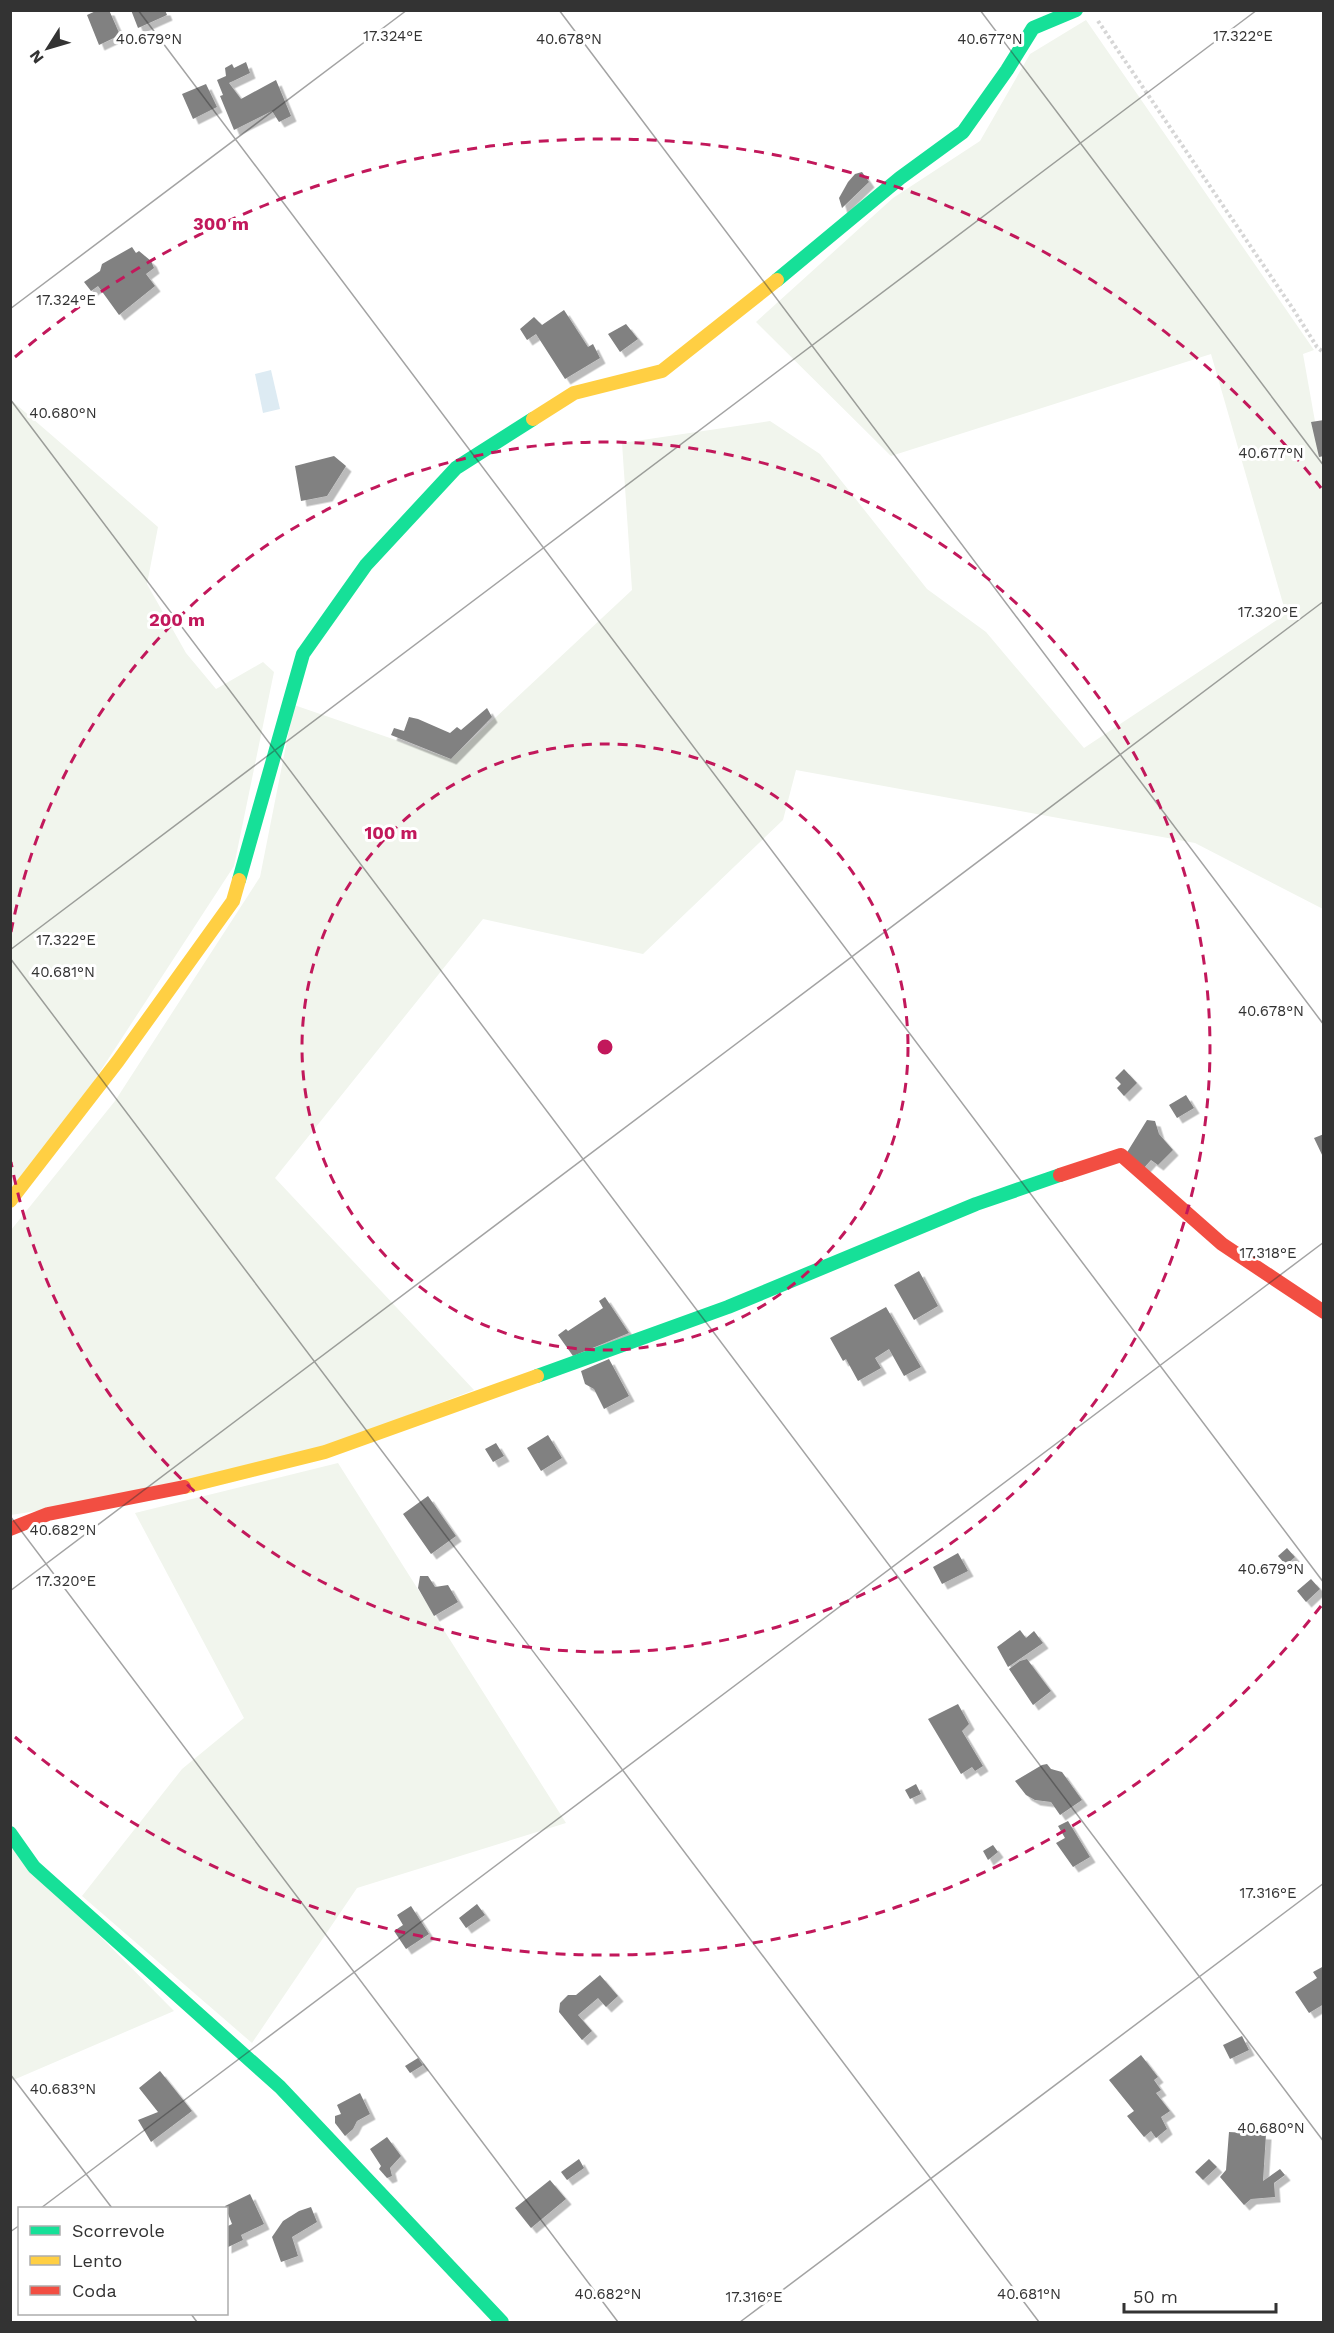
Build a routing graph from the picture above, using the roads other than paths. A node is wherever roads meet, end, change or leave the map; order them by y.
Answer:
1 (1076, 10) edge
2 (10, 1201) edge
3 (1323, 1312) edge
4 (10, 1529) edge
5 (10, 1833) edge
6 (502, 2322) edge

1 - 2 street
3 - 4 street
5 - 6 street

